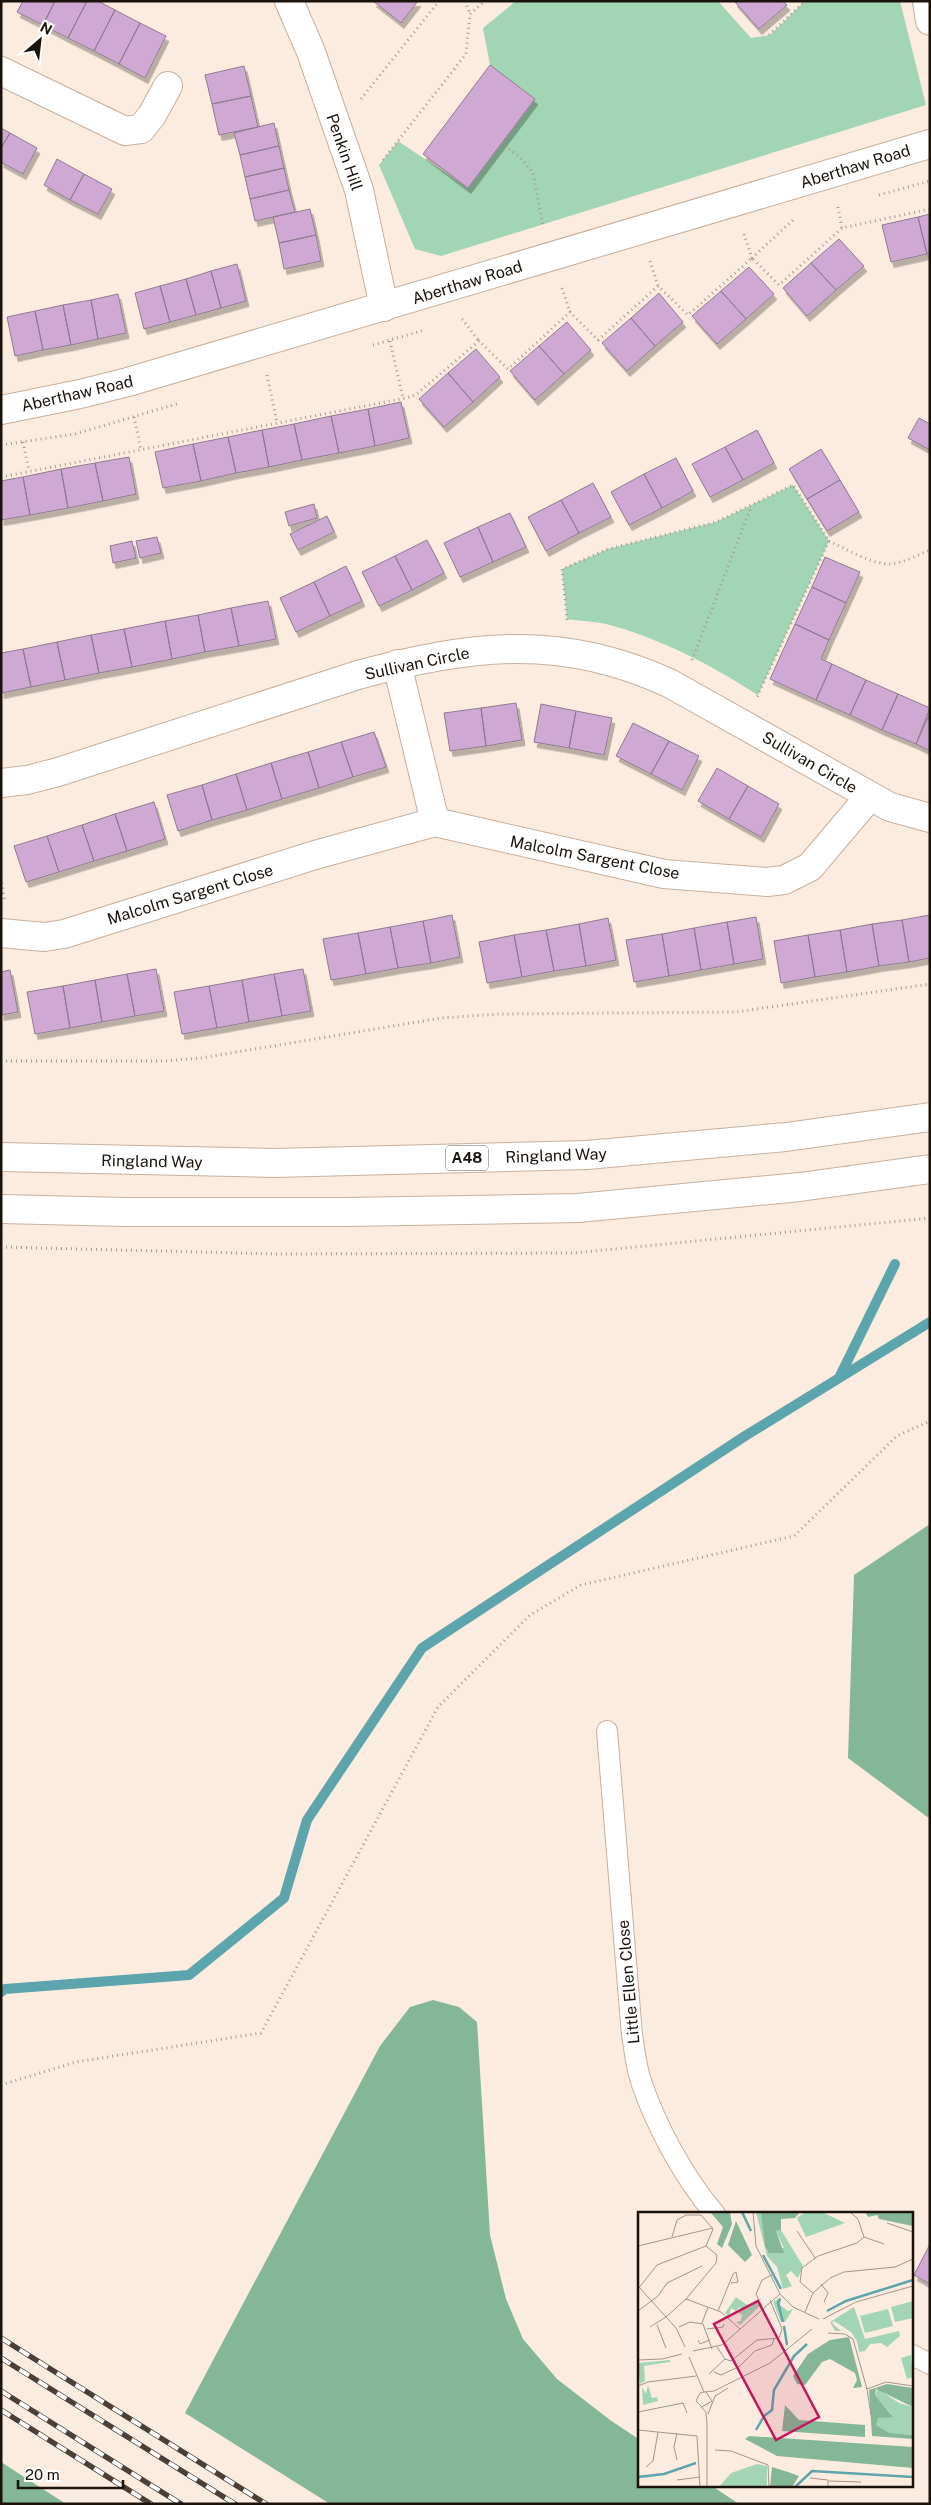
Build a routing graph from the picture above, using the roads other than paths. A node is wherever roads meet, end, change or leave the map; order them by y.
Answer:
1 (289, 1) edge
2 (926, 1) edge
3 (930, 21) edge
4 (1, 71) edge
5 (168, 86) dead end
6 (930, 144) edge
7 (384, 307) junction
8 (1, 410) edge
9 (397, 664) junction
10 (1, 782) edge
11 (870, 796) junction
12 (930, 818) edge
13 (436, 822) junction
14 (1, 933) edge
15 (930, 1117) edge
16 (1, 1157) edge
17 (930, 1170) edge
18 (1, 1209) edge
19 (607, 1731) dead end
20 (713, 2212) edge
21 (914, 2356) edge
22 (930, 2364) edge

1 - 7 street, Penkin Hill
2 - 3 street
4 - 5 street
6 - 7 street, Aberthaw Road
7 - 8 street, Aberthaw Road
9 - 10 street, Sullivan Circle
9 - 11 street, Sullivan Circle
9 - 13 street
11 - 12 street, Sullivan Circle
11 - 13 street, Malcolm Sargent Close
13 - 14 street, Malcolm Sargent Close
15 - 16 street, Ringland Way / A48
17 - 18 street
19 - 20 lane, Little Ellen Close
21 - 22 lane

